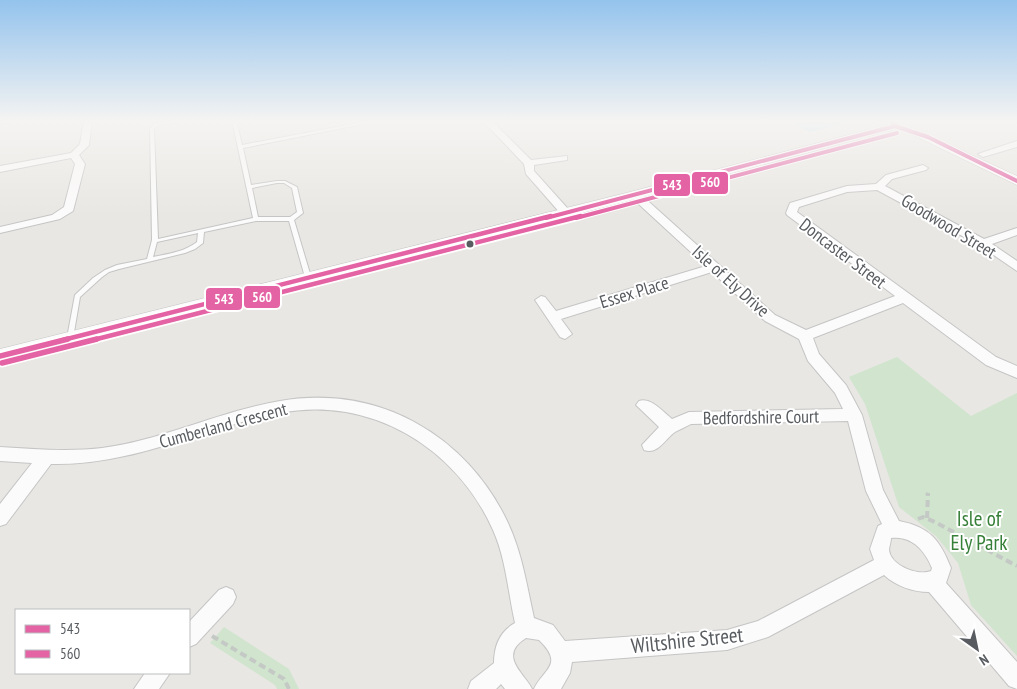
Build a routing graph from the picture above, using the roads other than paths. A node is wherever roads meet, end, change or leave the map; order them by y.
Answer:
1 (77, 152) edge
2 (153, 152) edge
3 (242, 152) edge
4 (518, 152) edge
5 (789, 152) edge
6 (957, 152) edge
7 (963, 152) edge
8 (989, 152) edge
9 (983, 154) dead end
10 (74, 156) junction
11 (564, 158) dead end
12 (529, 163) junction
13 (922, 168) dead end
14 (0, 169) edge
15 (992, 169) junction
16 (1017, 181) edge
17 (251, 187) junction
18 (879, 187) junction
19 (635, 195) junction
20 (565, 212) junction
21 (256, 219) junction
22 (291, 219) junction
23 (0, 230) edge
24 (201, 231) junction
25 (1017, 231) edge
26 (155, 240) junction
27 (983, 243) junction
28 (150, 258) junction
29 (715, 267) junction
30 (1017, 267) edge
31 (308, 277) junction
32 (903, 298) junction
33 (541, 300) dead end
34 (553, 317) junction
35 (565, 334) dead end
36 (805, 336) junction
37 (70, 338) junction
38 (0, 356) edge
39 (1017, 372) edge
40 (644, 404) dead end
41 (854, 415) junction
42 (670, 427) junction
43 (650, 445) dead end
44 (0, 454) edge
45 (46, 456) junction
46 (0, 518) edge
47 (894, 529) junction
48 (886, 564) junction
49 (933, 582) junction
50 (226, 597) dead end
51 (526, 628) junction
52 (193, 632) edge
53 (560, 652) junction
54 (504, 668) junction
55 (158, 674) edge
56 (1017, 678) edge
57 (145, 689) edge
58 (479, 689) edge
59 (521, 689) edge
60 (545, 689) edge

1 - 10 street
2 - 26 lane
3 - 17 lane
4 - 12 street
5 - 19 street
6 - 15 street
7 - 15 street
8 - 9 street
10 - 14 street
10 - 23 street
11 - 12 street
12 - 20 street
13 - 18 street
15 - 16 street
17 - 21 lane
17 - 22 lane
18 - 27 street, Goodwood Street
18 - 32 street, Doncaster Street
19 - 20 street
19 - 29 street, Isle of Ely Drive
20 - 31 street
21 - 22 lane
21 - 24 lane
22 - 31 lane
24 - 26 lane
24 - 28 lane
25 - 27 street
26 - 28 lane
27 - 30 street, Goodwood Street
28 - 37 lane
29 - 34 street, Essex Place
29 - 36 street, Isle of Ely Drive
31 - 37 street
32 - 36 street
32 - 39 street, Doncaster Street
33 - 34 street
34 - 35 street
36 - 41 street
37 - 38 street
40 - 42 street
41 - 42 street, Bedfordshire Court
41 - 47 street
42 - 43 street, Bedfordshire Court
44 - 45 street, Cumberland Crescent
45 - 46 street
45 - 51 street, Cumberland Crescent
47 - 48 street
47 - 49 street
48 - 49 street
48 - 53 street, Wiltshire Street
49 - 56 street
50 - 52 street
51 - 53 street
51 - 54 street
53 - 60 street
54 - 58 street
54 - 59 street
55 - 57 street

